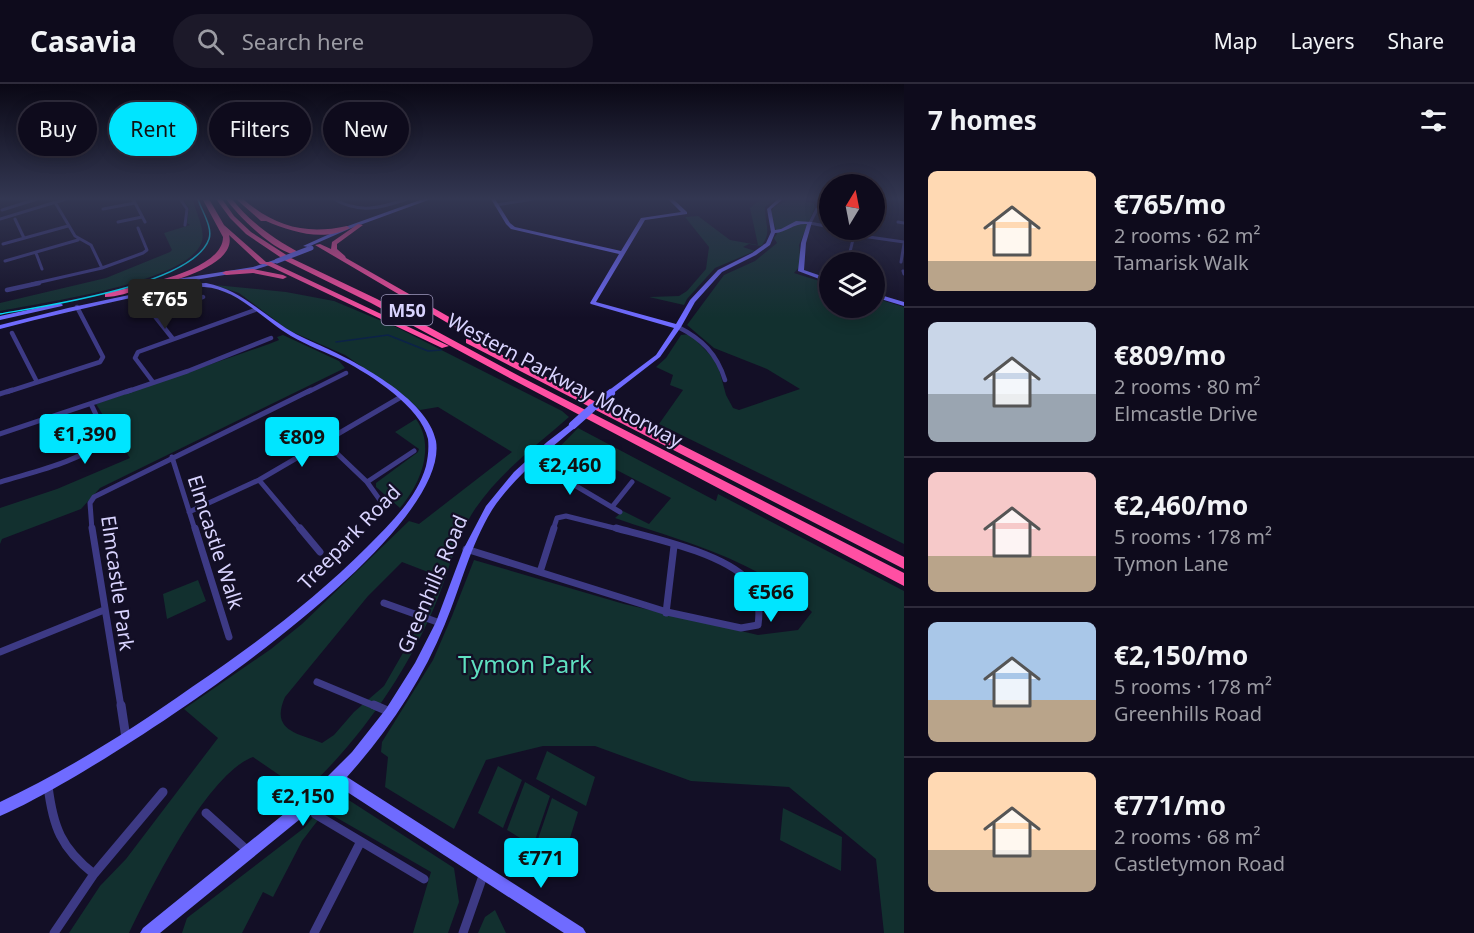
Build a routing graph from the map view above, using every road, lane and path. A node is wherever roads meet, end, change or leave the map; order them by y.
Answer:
1 (22, 239) edge
2 (142, 239) edge
3 (227, 239) edge
4 (241, 239) edge
5 (257, 239) edge
6 (273, 239) edge
7 (296, 239) edge
8 (326, 239) edge
9 (329, 239) edge
10 (339, 239) edge
11 (559, 239) edge
12 (630, 239) edge
13 (769, 239) edge
14 (804, 239) edge
15 (885, 239) edge
16 (78, 240) joint
17 (853, 240) edge
18 (904, 243) edge
19 (3, 244) dead end
20 (312, 246) junction
21 (36, 252) junction
22 (850, 252) dead end
23 (621, 253) junction
24 (5, 261) dead end
25 (271, 261) junction
26 (901, 262) dead end
27 (102, 268) junction
28 (42, 269) dead end
29 (362, 269) junction
30 (226, 273) junction
31 (819, 277) edge
32 (157, 285) junction
33 (7, 290) dead end
34 (108, 295) junction
35 (203, 297) dead end
36 (340, 298) junction
37 (885, 298) edge
38 (142, 300) dead end
39 (904, 304) edge
40 (77, 307) junction
41 (255, 310) junction
42 (155, 315) junction
43 (0, 318) edge
44 (0, 327) edge
45 (678, 327) junction
46 (12, 333) dead end
47 (271, 338) dead end
48 (173, 339) junction
49 (346, 373) dead end
50 (36, 380) junction
51 (520, 380) junction
52 (725, 380) dead end
53 (153, 382) junction
54 (0, 394) edge
55 (401, 397) junction
56 (91, 405) junction
57 (606, 409) junction
58 (0, 434) edge
59 (325, 442) junction
60 (414, 451) dead end
61 (172, 457) junction
62 (532, 460) junction
63 (259, 480) junction
64 (0, 482) edge
65 (367, 482) junction
66 (632, 482) dead end
67 (382, 503) dead end
68 (612, 507) junction
69 (189, 512) junction
70 (620, 512) dead end
71 (674, 546) junction
72 (466, 549) junction
73 (320, 552) dead end
74 (904, 563) edge
75 (540, 572) junction
76 (904, 580) edge
77 (384, 603) dead end
78 (104, 610) junction
79 (666, 613) junction
80 (440, 623) junction
81 (229, 637) dead end
82 (0, 652) edge
83 (317, 682) dead end
84 (391, 712) junction
85 (126, 738) junction
86 (337, 778) junction
87 (48, 786) junction
88 (163, 792) dead end
89 (0, 808) edge
90 (206, 813) dead end
91 (315, 814) dead end
92 (360, 843) junction
93 (249, 851) junction
94 (484, 872) junction
95 (94, 874) junction
96 (424, 879) dead end
97 (54, 933) edge
98 (148, 933) edge
99 (314, 933) edge
100 (463, 933) edge
101 (578, 933) edge

1 - 19 street
2 - 27 street
3 - 34 highway, M50
4 - 25 highway, M50
5 - 51 highway, Western Parkway Motorway / M50
6 - 57 highway, Western Parkway Motorway / M50
7 - 20 highway, M50
8 - 20 street
9 - 20 street
10 - 29 highway, M50
11 - 23 street
12 - 23 street
13 - 45 street, Greenhills Road
14 - 31 street
15 - 18 street
16 - 21 street
16 - 27 street
17 - 22 street
18 - 26 street
20 - 25 street, bridge
20 - 29 highway, M50
21 - 24 street
21 - 28 street
23 - 45 street
25 - 30 street
25 - 32 street
25 - 36 highway, M50
27 - 33 street
29 - 57 highway, M50
30 - 32 street
30 - 36 highway, M50
32 - 34 street
34 - 43 street
35 - 42 street
36 - 51 highway, M50
37 - 39 street
38 - 42 street
40 - 41 street, Treepark Road
40 - 44 street, Treepark Road
40 - 50 street
41 - 48 street
41 - 55 street, Treepark Road
42 - 48 street
45 - 52 street
45 - 62 street, Greenhills Road, bridge
46 - 50 street
47 - 53 street
48 - 53 street
49 - 61 street, Elmcastle Park
50 - 54 street
51 - 76 highway, Western Parkway Motorway / M50
53 - 56 street
55 - 59 street
55 - 85 street, Treepark Road
56 - 58 street
56 - 64 street
57 - 74 highway, Western Parkway Motorway / M50
59 - 63 street
59 - 65 street
60 - 65 street
61 - 69 street, Elmcastle Walk
61 - 78 street, Elmcastle Park
62 - 68 street
62 - 72 street, Greenhills Road
63 - 69 street
63 - 73 street
65 - 67 street
66 - 68 street
68 - 70 street
69 - 81 street, Elmcastle Walk
71 - 75 street
71 - 79 street
71 - 79 street
72 - 75 street
72 - 80 street, Greenhills Road
75 - 79 street
77 - 80 street
78 - 82 street
78 - 85 street, Elmcastle Park
80 - 84 street, Greenhills Road
83 - 84 street
84 - 86 street, Greenhills Road
85 - 87 street, Treepark Road
86 - 93 street, Greenhills Road
86 - 94 street
87 - 89 street, Treepark Road
87 - 95 street
88 - 95 street
90 - 93 street
91 - 92 street
92 - 96 street
92 - 99 street
93 - 98 street, Greenhills Road
94 - 100 street
94 - 101 street
95 - 97 street

